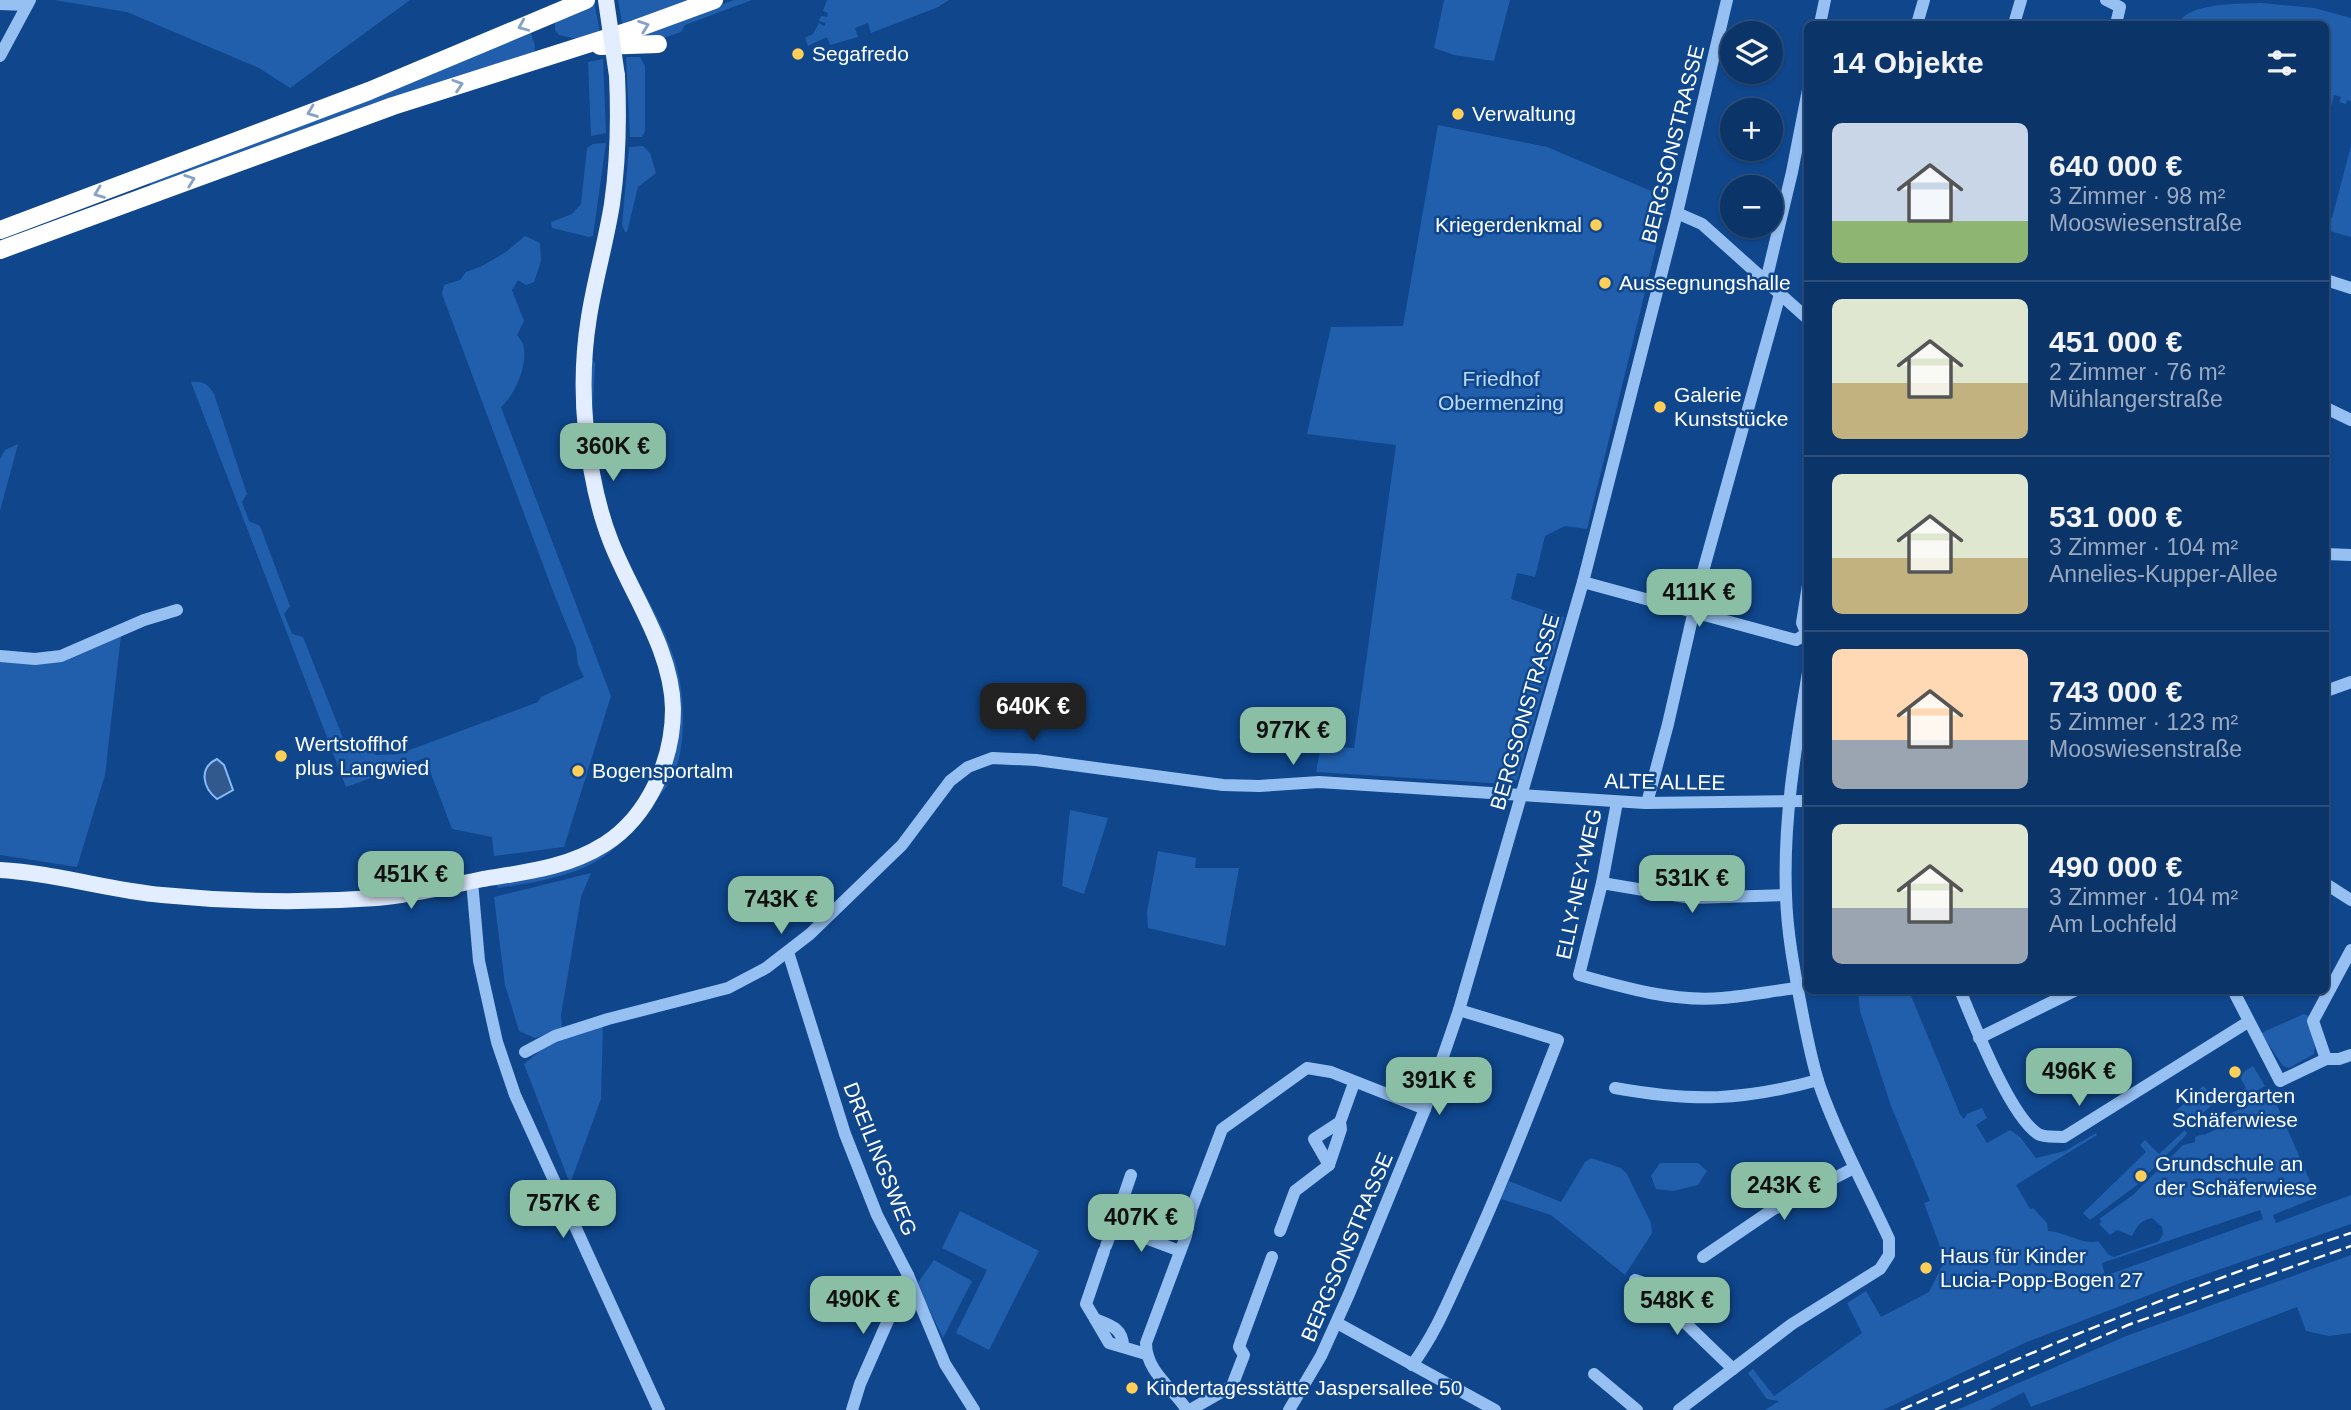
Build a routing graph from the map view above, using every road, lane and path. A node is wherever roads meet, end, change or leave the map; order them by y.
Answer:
1 (586, 0) edge
2 (606, 0) edge
3 (714, 0) edge
4 (1727, 0) edge
5 (1825, 0) edge
6 (1924, 0) edge
7 (2021, 0) edge
8 (2106, 0) edge
9 (29, 3) edge
10 (0, 4) edge
11 (1822, 21) edge
12 (1918, 21) edge
13 (2015, 21) edge
14 (2117, 21) edge
15 (658, 44) dead end
16 (579, 47) junction
17 (0, 56) edge
18 (1804, 110) edge
19 (1677, 213) junction
20 (0, 230) edge
21 (0, 250) edge
22 (1766, 281) junction
23 (2329, 281) edge
24 (2351, 288) edge
25 (1780, 293) junction
26 (1804, 316) edge
27 (2329, 409) edge
28 (2351, 420) edge
29 (2329, 554) edge
30 (2351, 555) edge
31 (1583, 582) junction
32 (177, 610) dead end
33 (1695, 610) junction
34 (1804, 610) edge
35 (1804, 628) edge
36 (1804, 636) edge
37 (0, 656) edge
38 (2351, 682) edge
39 (2329, 690) edge
40 (1804, 697) edge
41 (1521, 795) junction
42 (1804, 801) edge
43 (1617, 802) junction
44 (1789, 802) junction
45 (1647, 803) junction
46 (0, 870) edge
47 (472, 881) junction
48 (1602, 883) junction
49 (2329, 886) edge
50 (1786, 895) junction
51 (2351, 900) edge
52 (2351, 950) edge
53 (788, 952) junction
54 (1797, 988) junction
55 (2329, 991) edge
56 (1962, 994) edge
57 (2068, 994) edge
58 (2235, 994) edge
59 (2327, 994) edge
60 (1459, 1010) junction
61 (2248, 1022) junction
62 (1979, 1038) junction
63 (525, 1052) dead end
64 (2351, 1055) edge
65 (2326, 1059) junction
66 (1818, 1080) junction
67 (1354, 1083) junction
68 (1615, 1088) dead end
69 (1425, 1109) junction
70 (1340, 1122) junction
71 (1329, 1165) junction
72 (1854, 1168) junction
73 (1131, 1175) dead end
74 (1115, 1222) junction
75 (1280, 1231) dead end
76 (1180, 1251) junction
77 (1272, 1257) dead end
78 (1703, 1257) dead end
79 (908, 1275) junction
80 (1634, 1280) dead end
81 (1337, 1323) junction
82 (1146, 1354) junction
83 (1412, 1365) junction
84 (1733, 1369) junction
85 (1594, 1374) dead end
86 (659, 1410) edge
87 (852, 1410) edge
88 (974, 1410) edge
89 (1189, 1410) edge
90 (1289, 1410) edge
91 (1495, 1410) edge
92 (1637, 1410) edge
93 (1679, 1410) edge

1 -> 20 highway
2 - 47 main road, bridge
16 -> 3 highway
4 - 19 street, BERGSONSTRASSE
5 - 11 street
6 - 12 street
7 - 13 street
8 - 14 street
9 - 10 street
9 - 17 street
15 - 16 highway
21 -> 16 highway
18 - 22 street
19 - 22 street
19 - 31 street, BERGSONSTRASSE
22 - 25 street
23 - 24 street
25 - 26 street
25 - 33 street
27 - 28 street
29 - 30 street
31 - 33 street
31 - 41 street, BERGSONSTRASSE
32 - 37 street
33 - 36 street
33 - 45 street
34 - 35 street
38 - 39 street
40 - 44 street
41 - 43 street, ALTE ALLEE
41 - 53 street, ALTE ALLEE
41 - 60 street, BERGSONSTRASSE
42 - 44 street, ALTE ALLEE
43 - 45 street, ALTE ALLEE
43 - 48 street, ELLY-NEY-WEG
44 - 45 street, ALTE ALLEE
44 - 50 street
46 - 47 main road
47 - 86 street
48 - 50 street
48 - 54 street, ELLY-NEY-WEG
49 - 51 street
50 - 54 street
52 - 55 street
53 - 63 street, ALTE ALLEE
53 - 79 street, DREILINGSWEG
54 - 66 street
56 - 62 street
57 - 62 street
58 - 61 street
59 - 65 street
60 - 69 street, BERGSONSTRASSE
60 - 83 street
61 - 62 street
61 - 65 street
64 - 65 street
66 - 68 street
66 - 72 street
67 - 69 street
67 - 70 street
67 - 76 street
69 - 81 street, BERGSONSTRASSE
70 - 71 street
70 - 71 street
71 - 75 street
72 - 78 street
72 - 84 street
73 - 74 street
74 - 76 street
74 - 82 street
76 - 82 street
77 - 89 street
79 - 87 street
79 - 88 street, DREILINGSWEG
80 - 84 street
81 - 83 street
81 - 90 street, BERGSONSTRASSE
82 - 89 street
83 - 91 street
84 - 93 street
85 - 92 street

